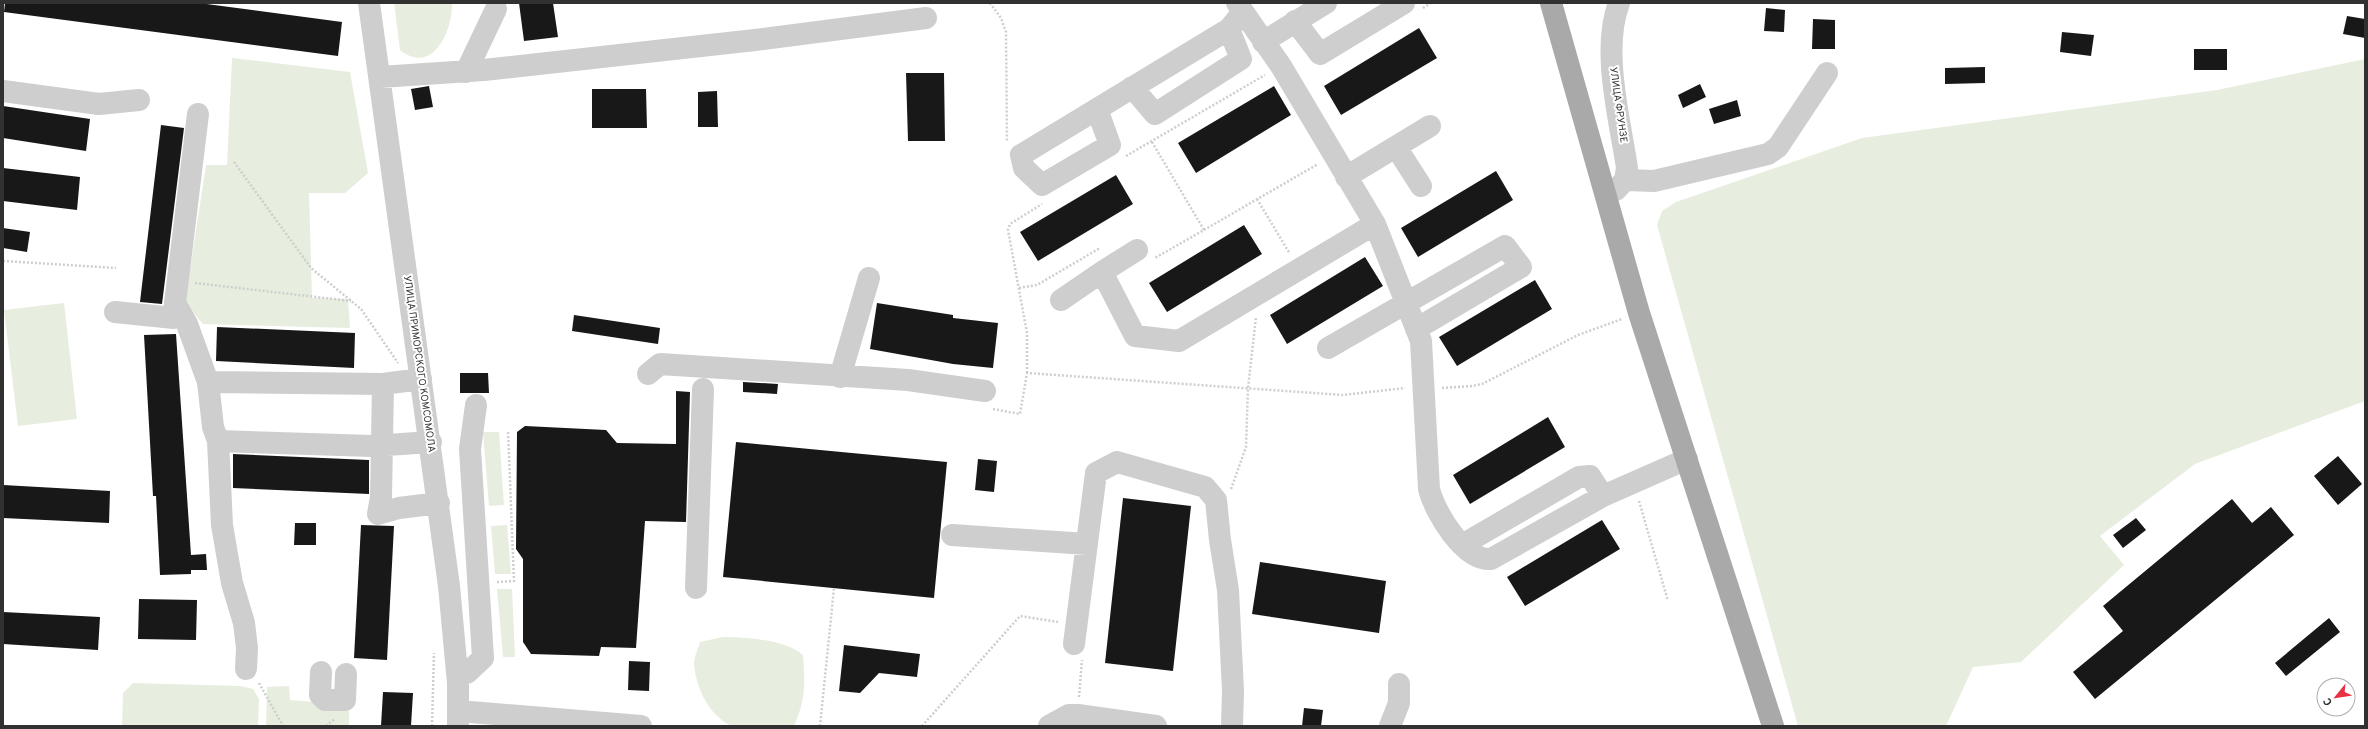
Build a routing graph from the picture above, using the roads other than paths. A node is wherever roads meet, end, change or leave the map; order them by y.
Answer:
1 (369, 3) edge
2 (1326, 3) edge
3 (1404, 3) edge
4 (1551, 3) edge
5 (1619, 3) edge
6 (496, 9) dead end
7 (1236, 15) edge
8 (926, 18) dead end
9 (1296, 21) junction
10 (1263, 42) junction
11 (466, 72) junction
12 (1827, 73) dead end
13 (380, 77) junction
14 (1132, 87) junction
15 (3, 91) edge
16 (138, 100) dead end
17 (1097, 108) dead end
18 (198, 114) dead end
19 (1430, 126) dead end
20 (1396, 147) junction
21 (1346, 177) junction
22 (1625, 180) junction
23 (1421, 186) dead end
24 (1607, 200) junction
25 (1375, 224) junction
26 (1145, 254) road end
27 (1102, 272) junction
28 (869, 278) dead end
29 (1061, 300) dead end
30 (175, 303) junction
31 (1406, 303) junction
32 (115, 312) dead end
33 (1416, 329) junction
34 (1328, 348) dead end
35 (648, 374) dead end
36 (840, 377) junction
37 (421, 379) junction
38 (208, 382) junction
39 (383, 384) junction
40 (703, 389) dead end
41 (987, 400) road end
42 (476, 405) dead end
43 (218, 441) junction
44 (430, 442) junction
45 (382, 446) junction
46 (1687, 459) junction
47 (1603, 496) junction
48 (439, 503) junction
49 (952, 535) dead end
50 (1087, 544) junction
51 (1462, 545) junction
52 (696, 588) dead end
53 (1078, 643) road end
54 (321, 672) dead end
55 (457, 673) junction
56 (346, 674) dead end
57 (252, 675) road end
58 (1399, 684) dead end
59 (458, 718) edge
60 (641, 726) edge
61 (1049, 726) edge
62 (1156, 726) edge
63 (1232, 726) edge
64 (1390, 726) edge
65 (1773, 726) edge

1 - 13 street, УЛИЦА ПРИМОРСКОГО КОМСОМОЛА
2 - 9 street
3 - 9 street
4 - 24 main road
5 - 22 street, УЛИЦА ФРУНЗЕ
6 - 11 street
7 - 10 street
7 - 14 street
7 - 14 street
8 - 11 street
9 - 10 street
10 - 21 street
11 - 13 street
12 - 22 street
13 - 37 street, УЛИЦА ПРИМОРСКОГО КОМСОМОЛА
14 - 17 street
15 - 16 street
18 - 30 street
19 - 20 street
20 - 21 street
20 - 23 street
21 - 25 street
22 - 24 street
24 - 46 main road
25 - 27 street
25 - 31 street
26 - 27 street
27 - 29 street
28 - 36 street
30 - 32 street
30 - 38 street
31 - 33 street
31 - 33 street
31 - 34 street
33 - 51 street
35 - 36 street
36 - 41 street
37 - 39 street
37 - 44 street, УЛИЦА ПРИМОРСКОГО КОМСОМОЛА
38 - 39 street
38 - 43 street
39 - 45 street
40 - 52 street
42 - 55 street
43 - 45 street
43 - 57 street
44 - 45 street
44 - 48 street, УЛИЦА ПРИМОРСКОГО КОМСОМОЛА
45 - 48 street
46 - 47 street
46 - 65 main road
47 - 51 street
47 - 51 street
48 - 55 street, УЛИЦА ПРИМОРСКОГО КОМСОМОЛА
49 - 50 street
50 - 53 street
50 - 63 street
54 - 56 street
55 - 59 street, УЛИЦА ПРИМОРСКОГО КОМСОМОЛА
58 - 64 street
59 - 60 street
61 - 62 street

